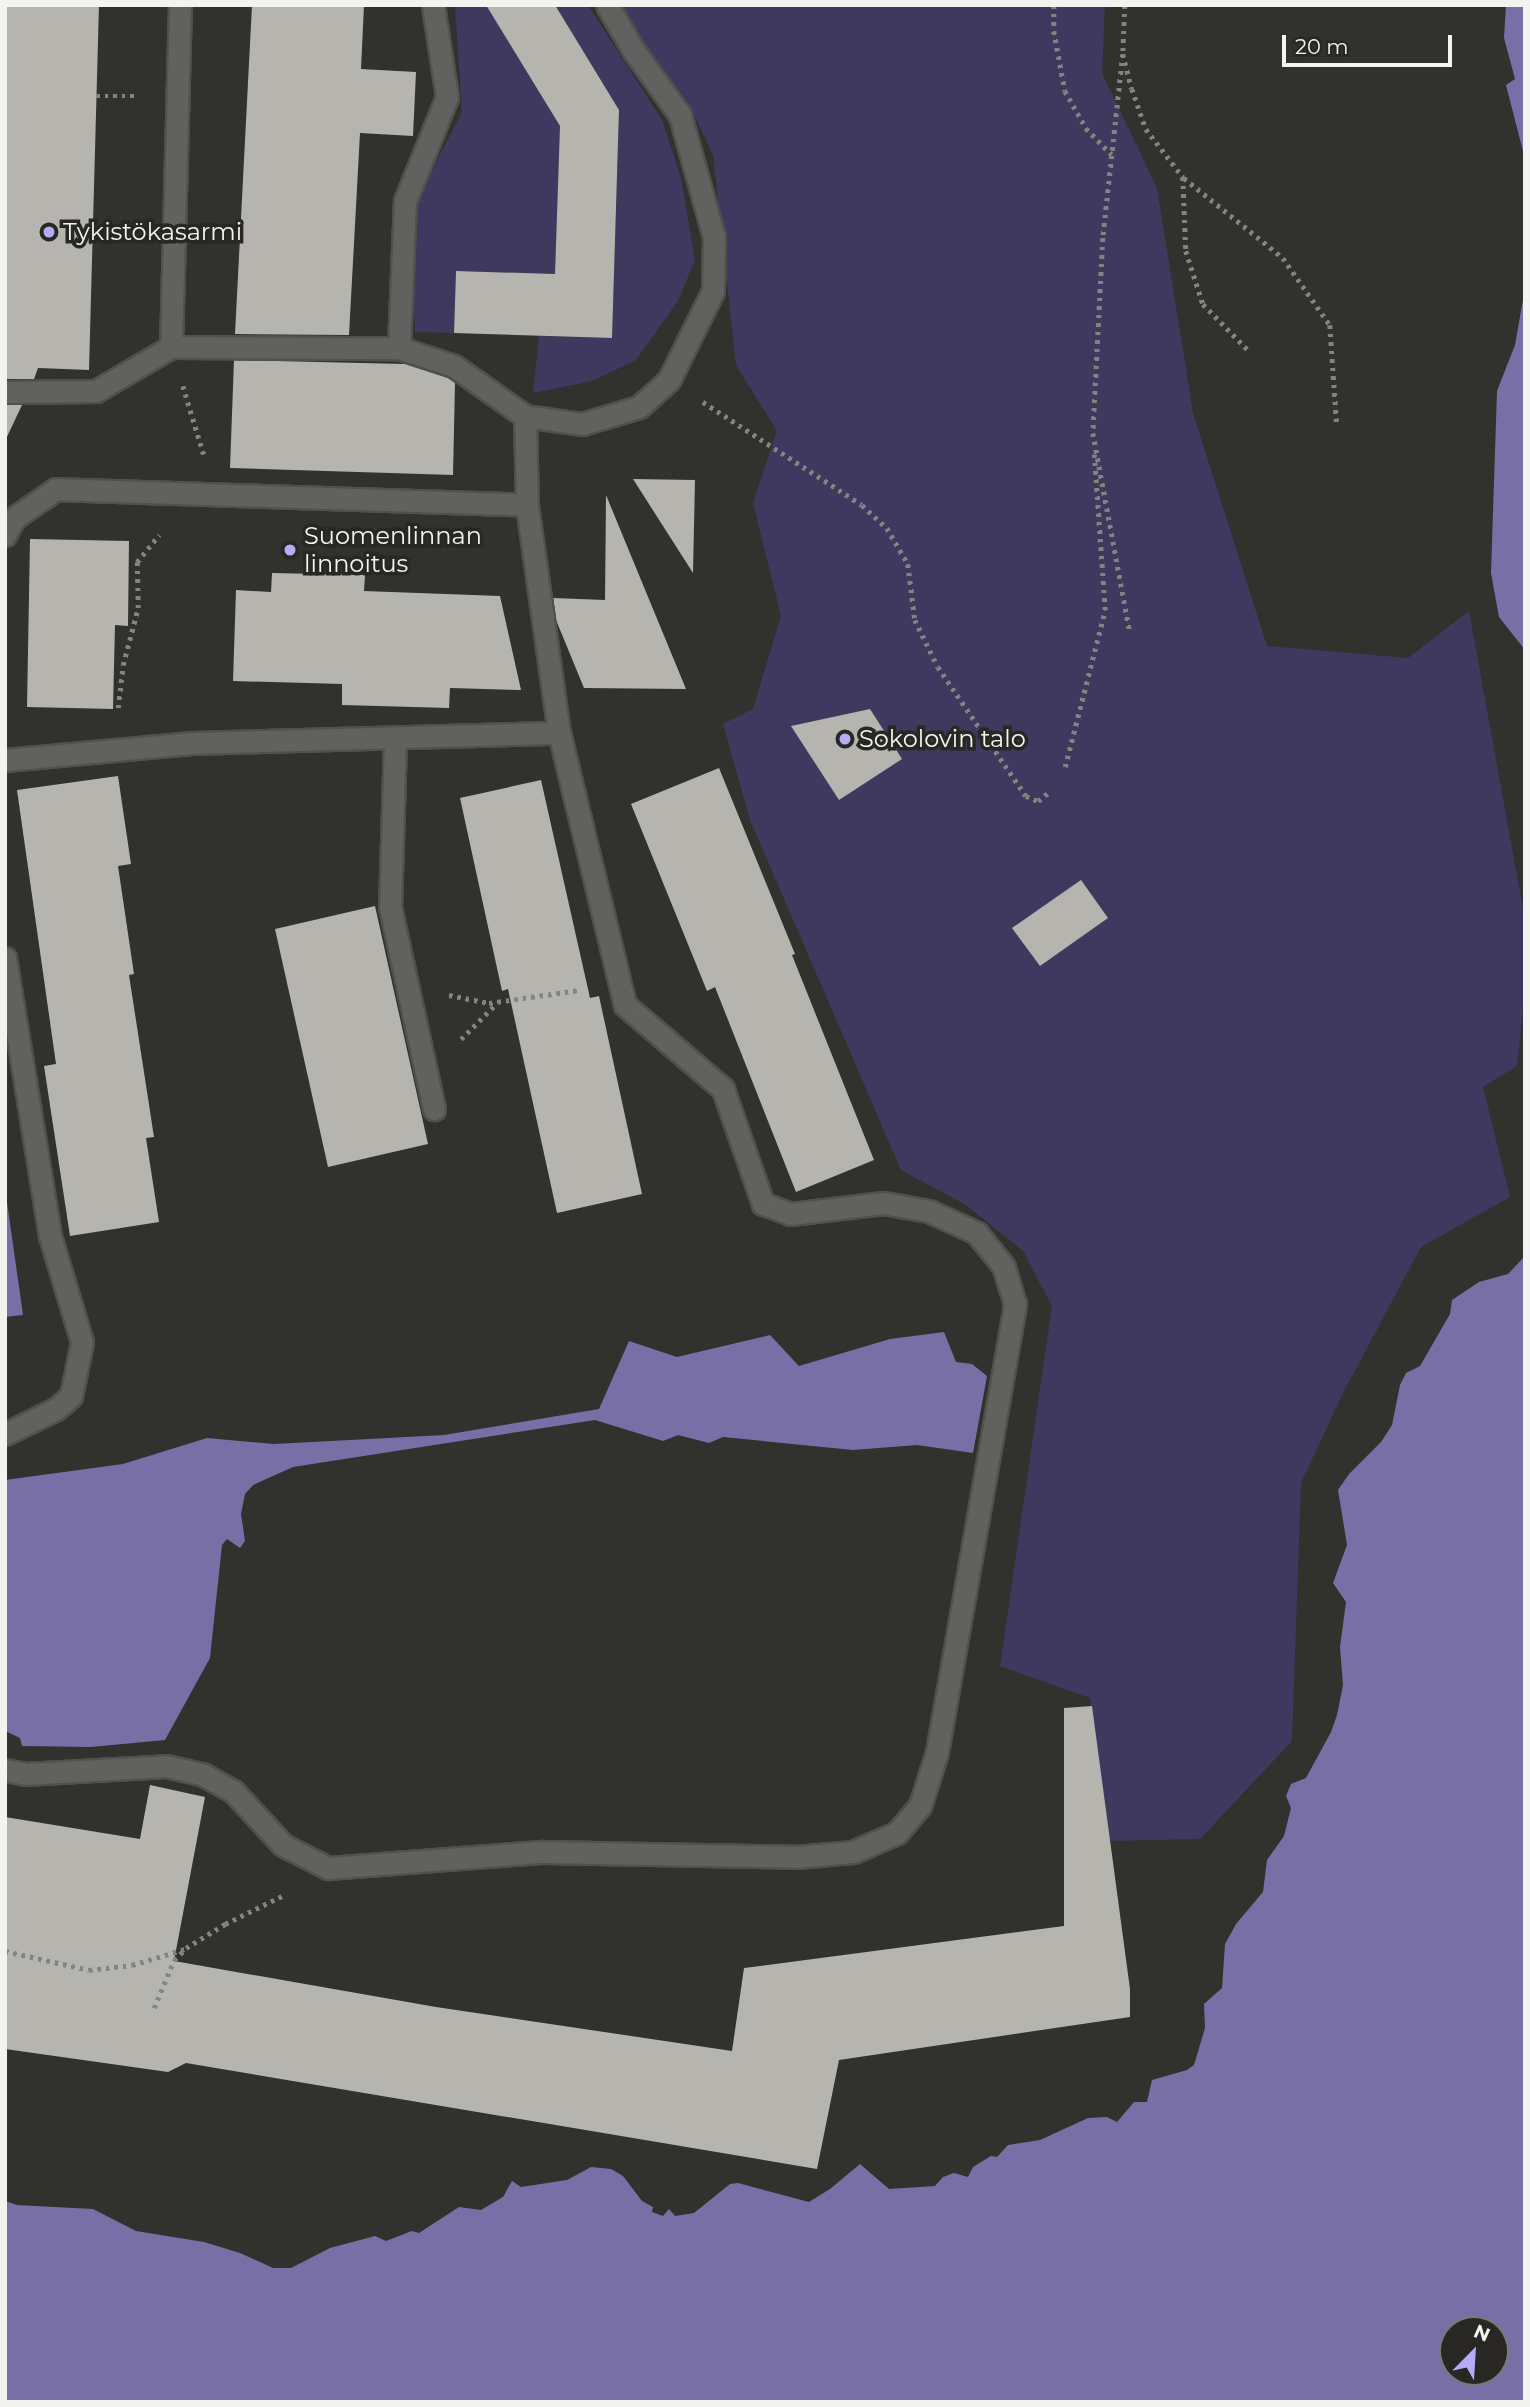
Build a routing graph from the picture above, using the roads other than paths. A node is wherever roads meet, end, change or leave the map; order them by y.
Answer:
1 (180, 5) edge
2 (433, 5) edge
3 (607, 5) edge
4 (171, 347) junction
5 (399, 348) junction
6 (5, 392) edge
7 (525, 416) junction
8 (527, 505) junction
9 (5, 535) edge
10 (559, 733) junction
11 (395, 740) junction
12 (5, 760) edge
13 (5, 958) edge
14 (433, 1109) dead end
15 (5, 1434) edge
16 (5, 1770) edge

1 - 4 lane
2 - 5 lane
3 - 7 lane
4 - 5 lane
4 - 6 lane
5 - 7 lane
7 - 8 lane
8 - 9 lane
8 - 10 lane
10 - 11 lane
10 - 16 lane
11 - 12 lane
11 - 14 lane
13 - 15 lane

